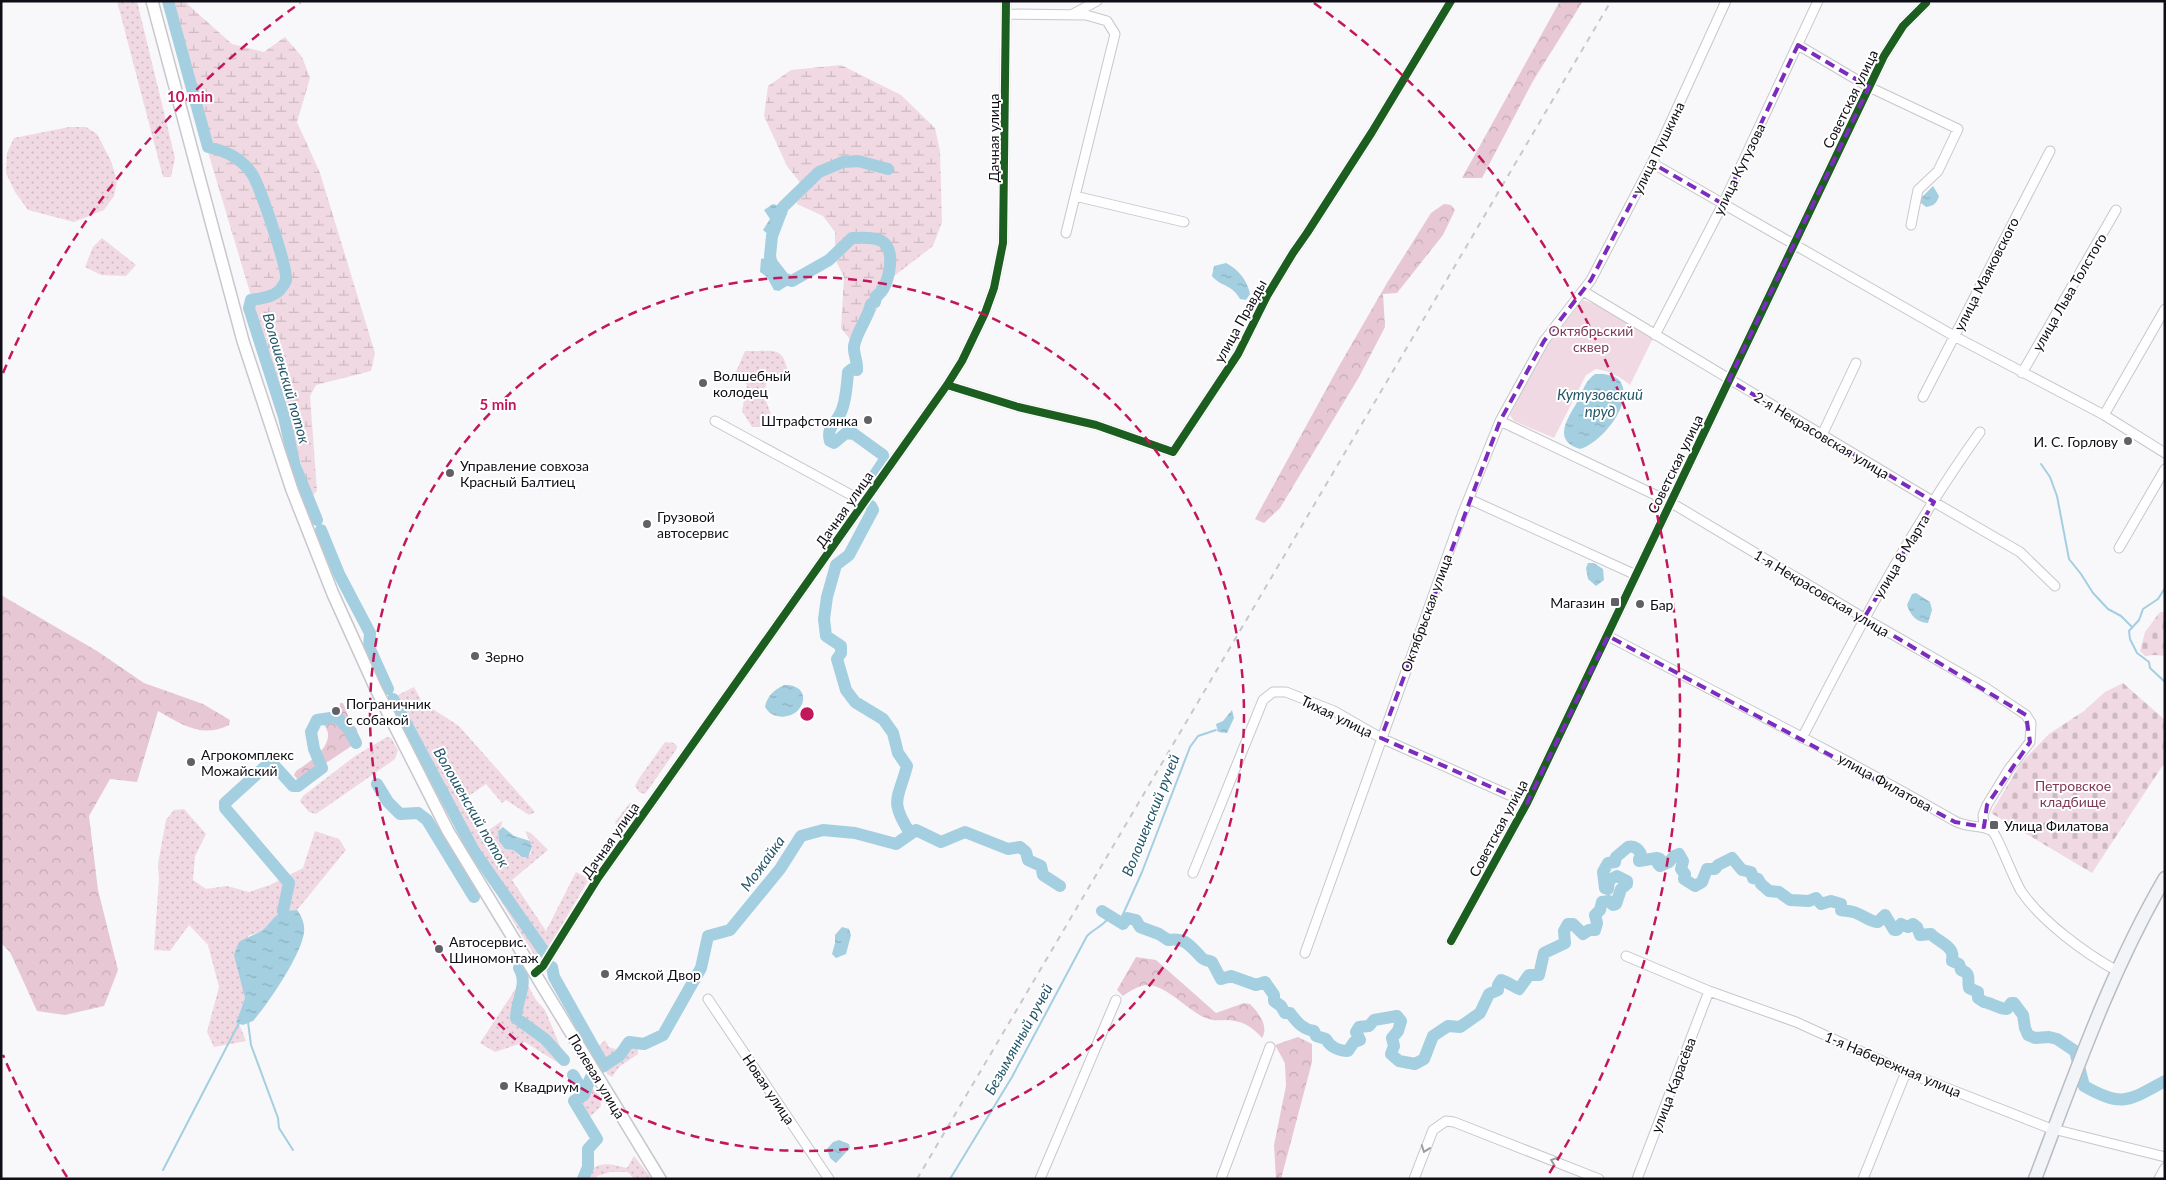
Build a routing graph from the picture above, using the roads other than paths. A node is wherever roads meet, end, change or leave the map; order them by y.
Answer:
1 (152, 1) edge
2 (1006, 1) edge
3 (1097, 1) edge
4 (1451, 1) edge
5 (1726, 1) edge
6 (1818, 1) edge
7 (1926, 3) dead end
8 (1006, 14) junction
9 (1071, 15) junction
10 (1798, 45) junction
11 (1869, 87) junction
12 (2050, 151) dead end
13 (1652, 163) junction
14 (1075, 196) junction
15 (1723, 204) junction
16 (2116, 210) dead end
17 (1184, 222) dead end
18 (1911, 225) dead end
19 (1066, 233) dead end
20 (1793, 245) junction
21 (1583, 291) junction
22 (2165, 310) edge
23 (1655, 335) junction
24 (1954, 336) junction
25 (1856, 363) dead end
26 (2022, 373) junction
27 (1729, 380) junction
28 (947, 385) junction
29 (1923, 397) dead end
30 (2104, 414) junction
31 (715, 421) dead end
32 (1500, 421) junction
33 (1980, 432) dead end
34 (1822, 435) junction
35 (2165, 453) edge
36 (2165, 469) edge
37 (1469, 499) junction
38 (864, 502) junction
39 (1670, 502) junction
40 (1934, 502) junction
41 (2119, 548) dead end
42 (1636, 575) junction
43 (2056, 586) dead end
44 (1864, 618) junction
45 (1608, 636) junction
46 (1381, 738) junction
47 (1802, 738) junction
48 (1527, 803) junction
49 (1984, 827) junction
50 (1193, 873) dead end
51 (2165, 878) edge
52 (1451, 941) dead end
53 (1305, 952) dead end
54 (1626, 956) dead end
55 (2117, 971) junction
56 (535, 973) junction
57 (1709, 991) junction
58 (708, 999) dead end
59 (1116, 1000) dead end
60 (1270, 1047) dead end
61 (1906, 1072) junction
62 (2056, 1124) junction
63 (2165, 1157) edge
64 (2165, 1168) edge
65 (660, 1179) edge
66 (829, 1179) edge
67 (1040, 1179) edge
68 (1221, 1179) edge
69 (1414, 1179) edge
70 (1599, 1179) edge
71 (1637, 1179) edge
72 (1863, 1179) edge
73 (2035, 1179) edge
74 (2160, 1179) edge

1 - 56 main road, Полевая улица
2 - 8 street, Дачная улица
3 - 9 street
4 - 28 street, улица Правды
5 - 13 street, улица Пушкина
6 - 10 street, улица Кутузова
7 - 11 street, Советская улица
8 - 9 street
8 - 28 street, Дачная улица
9 - 14 street
10 - 11 street
10 - 15 street, улица Кутузова
11 - 18 street
11 - 20 street, Советская улица
12 - 24 street, улица Маяковского
13 - 15 street
13 - 21 street, улица Пушкина
14 - 17 street
14 - 19 street
15 - 20 street
15 - 23 street, улица Кутузова
16 - 26 street, улица Льва Толстого
20 - 24 street
20 - 27 street, Советская улица
21 - 23 street, 2-я Некрасовская улица
21 - 32 street, Октябрьская улица
22 - 30 street
23 - 27 street, 2-я Некрасовская улица
24 - 26 street
24 - 29 street, улица Маяковского
25 - 34 street
26 - 30 street
27 - 34 street, 2-я Некрасовская улица
27 - 39 street, Советская улица
28 - 38 street, Дачная улица
30 - 35 street
31 - 38 street
32 - 37 street, Октябрьская улица
32 - 39 street, 1-я Некрасовская улица
33 - 40 street, улица 8 Марта
34 - 40 street, 2-я Некрасовская улица
36 - 41 street
37 - 42 street
37 - 46 street, Октябрьская улица
38 - 56 street, Дачная улица
39 - 42 street, Советская улица
39 - 44 street, 1-я Некрасовская улица
40 - 43 street, 2-я Некрасовская улица
40 - 44 street, улица 8 Марта
42 - 45 street, Советская улица
44 - 47 street, улица 8 Марта
44 - 49 street, 1-я Некрасовская улица
45 - 47 street, улица Филатова
45 - 48 street, Советская улица
46 - 48 street, Тихая улица
46 - 50 street, Тихая улица
46 - 53 street, Октябрьская улица
47 - 49 street, улица Филатова
48 - 52 street, Советская улица
49 - 55 street
51 - 55 main road
54 - 57 street, 1-я Набережная улица
55 - 62 main road
56 - 65 main road, Полевая улица
57 - 61 street, 1-я Набережная улица
57 - 71 street, улица Карасёва
58 - 66 street, Новая улица
59 - 67 street
60 - 68 street
61 - 62 street, 1-я Набережная улица
61 - 72 street
62 - 63 street, 1-я Набережная улица
62 - 73 main road
64 - 74 street
70 -> 69 street

